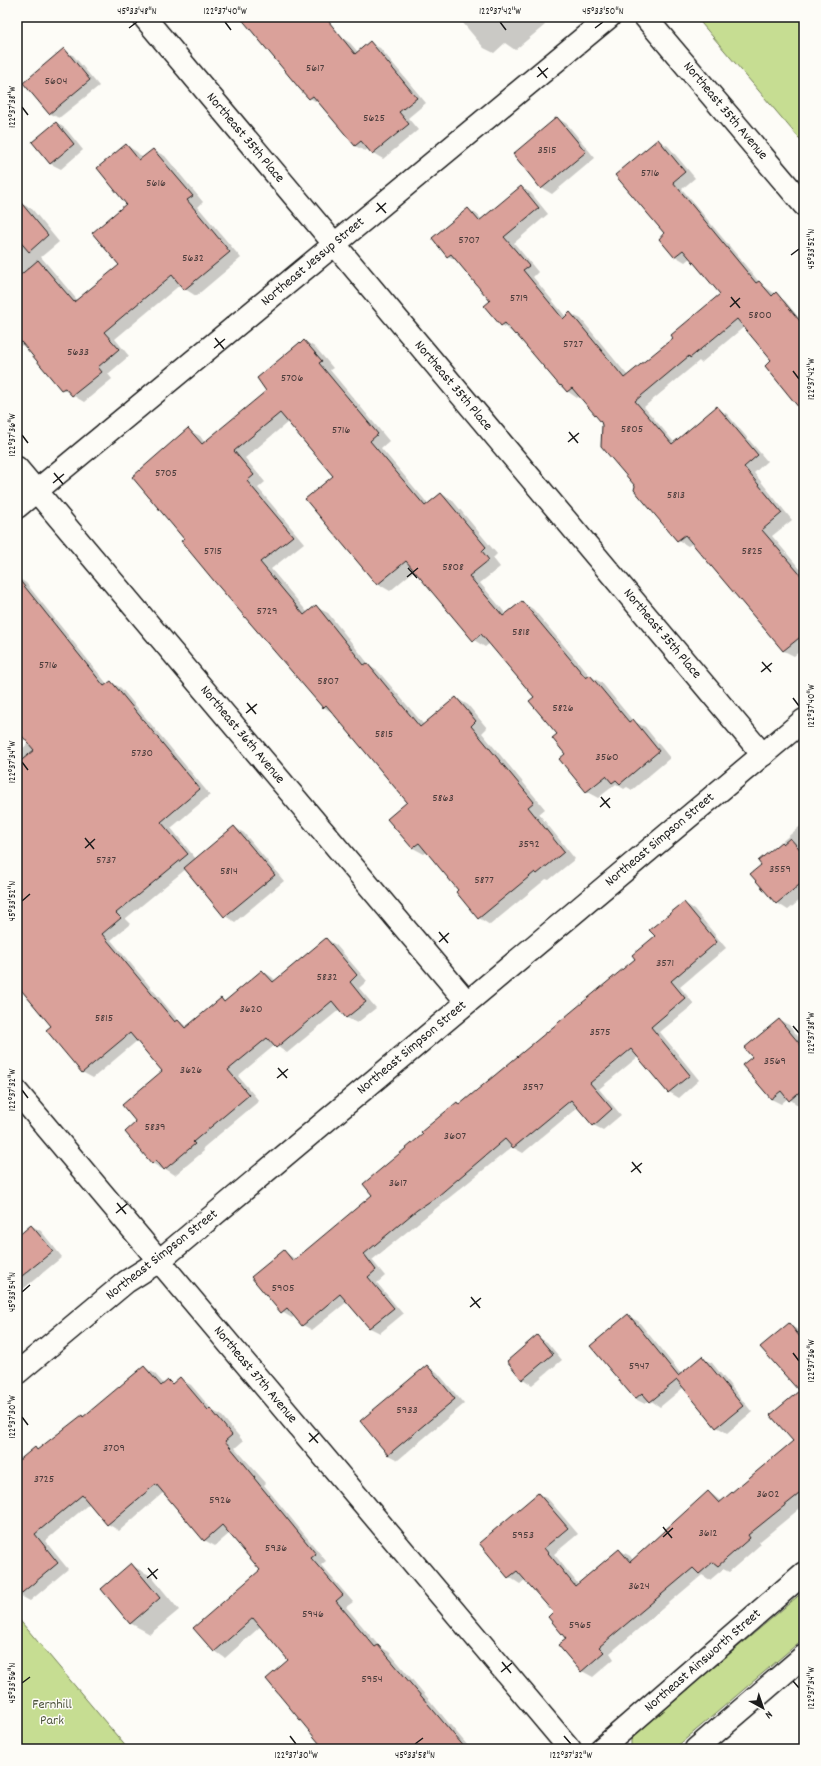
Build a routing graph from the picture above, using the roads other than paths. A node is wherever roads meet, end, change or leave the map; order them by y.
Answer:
1 (144, 17) edge
2 (609, 17) edge
3 (645, 17) edge
4 (804, 205) edge
5 (334, 244) junction
6 (17, 468) edge
7 (36, 491) junction
8 (17, 507) edge
9 (804, 720) edge
10 (763, 755) junction
11 (467, 1002) junction
12 (17, 1092) edge
13 (159, 1261) junction
14 (17, 1373) edge
15 (804, 1573) edge
16 (804, 1656) edge
17 (570, 1749) edge
18 (601, 1749) edge
19 (696, 1749) edge

1 - 5 street, Northeast 35th Place
2 - 5 street, Northeast Jessup Street
3 - 4 street, Northeast 35th Avenue
5 - 7 street, Northeast Jessup Street
5 - 10 street, Northeast 35th Place
6 - 7 street, Northeast 36th Avenue
7 - 8 street, Northeast Jessup Street
7 - 11 street, Northeast 36th Avenue
9 - 10 street, Northeast Simpson Street
10 - 11 street, Northeast Simpson Street
11 - 13 street, Northeast Simpson Street
12 - 13 street, Northeast 37th Avenue
13 - 14 street, Northeast Simpson Street
13 - 17 street, Northeast 37th Avenue
15 - 18 street, Northeast Ainsworth Street
16 - 19 street

